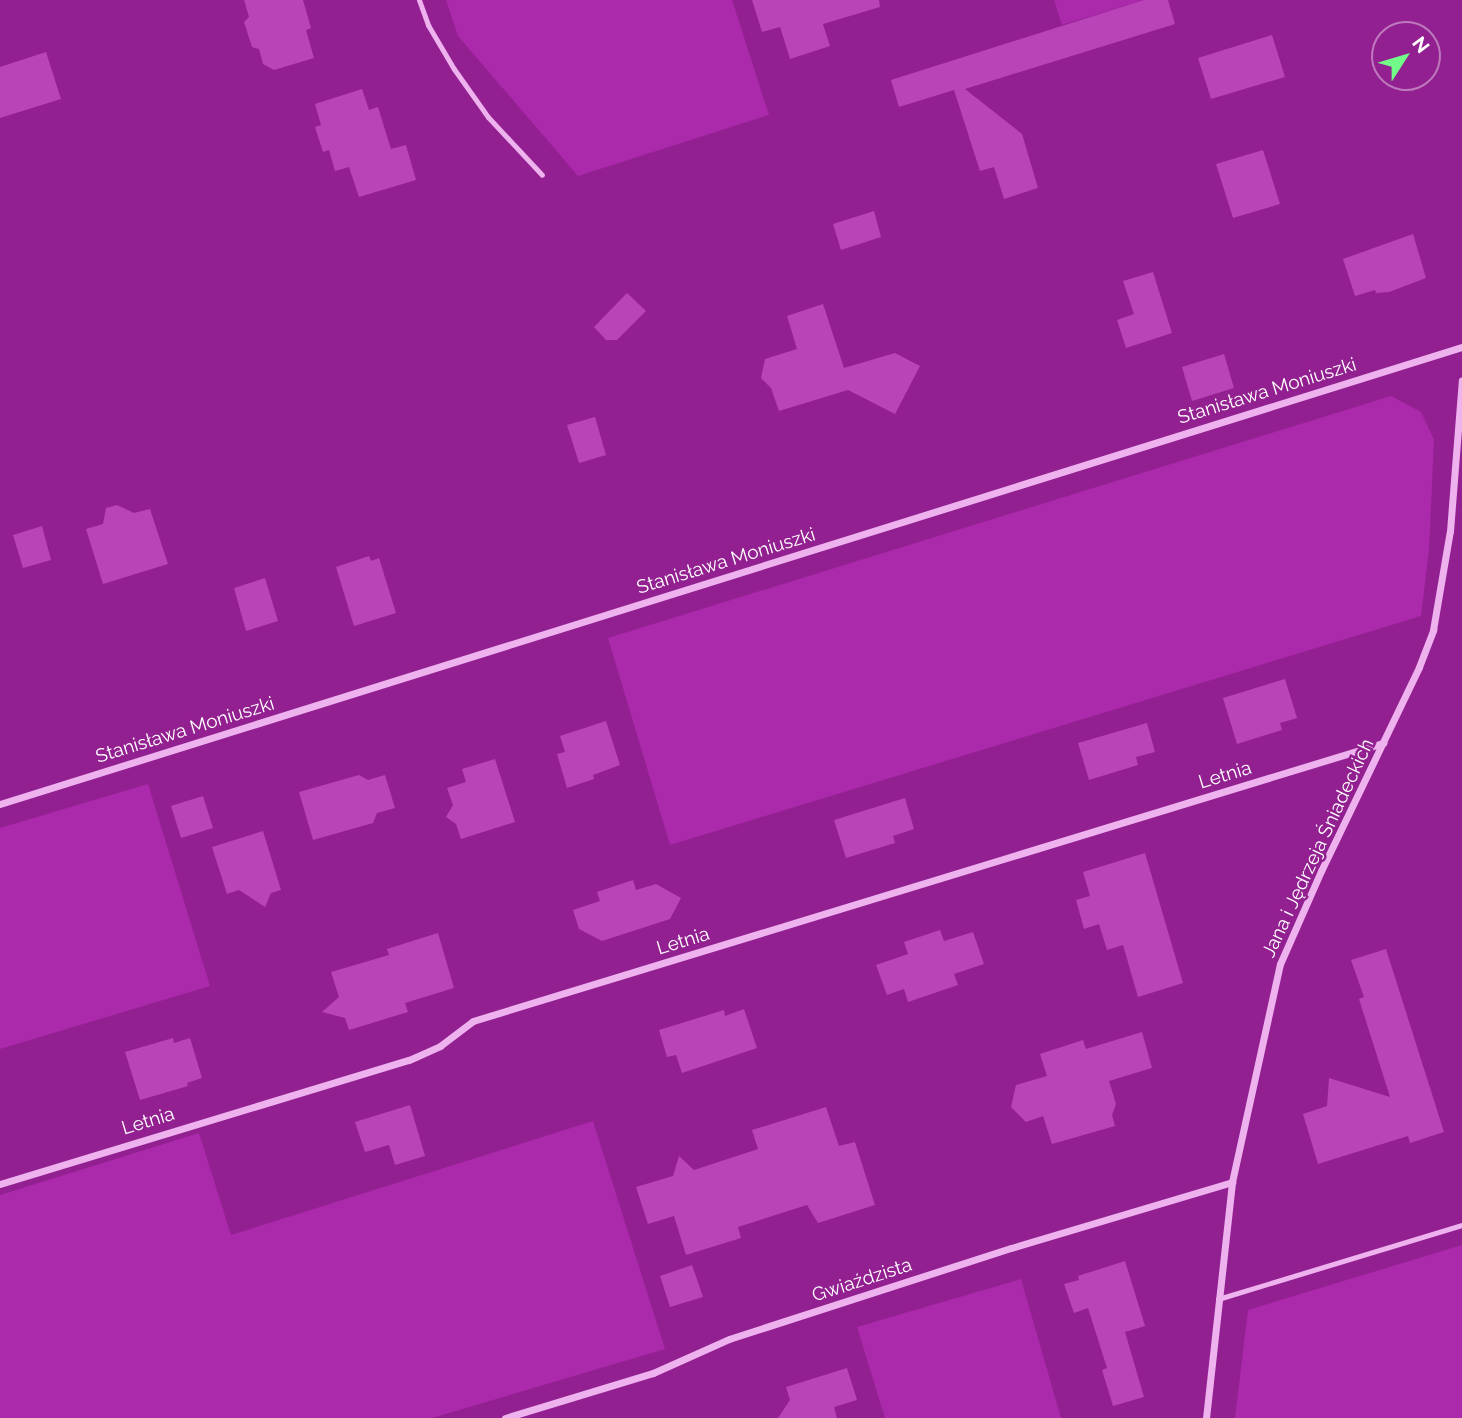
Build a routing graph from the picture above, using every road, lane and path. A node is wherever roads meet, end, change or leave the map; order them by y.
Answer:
1 (419, 0) edge
2 (542, 175) dead end
3 (1462, 347) edge
4 (1462, 380) edge
5 (1383, 743) junction
6 (0, 804) edge
7 (1232, 1182) junction
8 (0, 1184) edge
9 (1462, 1226) edge
10 (1217, 1299) junction
11 (505, 1418) edge
12 (1206, 1418) edge

1 - 2 lane
3 - 6 street, Stanisława Moniuszki
4 - 5 street, Jana i Jędrzeja Śniadeckich
5 - 7 street, Jana i Jędrzeja Śniadeckich
5 - 8 street, Letnia
7 - 10 street, Jana i Jędrzeja Śniadeckich
7 - 11 street, Gwiaździsta
9 - 10 lane
10 - 12 street, Jana i Jędrzeja Śniadeckich

